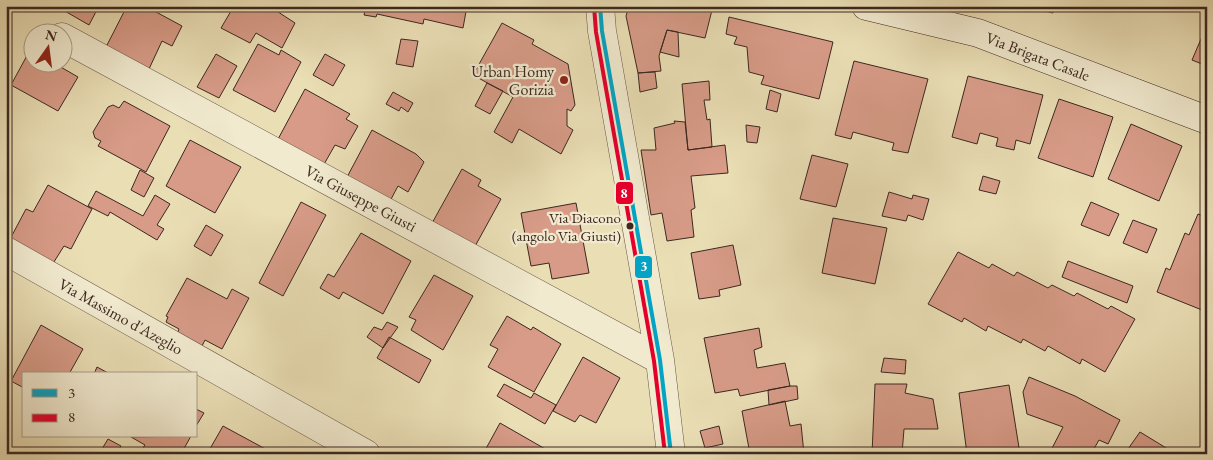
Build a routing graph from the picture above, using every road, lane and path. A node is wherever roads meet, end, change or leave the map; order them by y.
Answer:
1 (600, 6) edge
2 (866, 6) edge
3 (72, 42) edge
4 (1207, 120) edge
5 (6, 251) edge
6 (660, 360) junction
7 (366, 454) edge
8 (671, 454) edge

1 - 6 street
2 - 4 street, Via Brigata Casale
3 - 6 street, Via Giuseppe Giusti
5 - 7 street, Via Massimo d'Azeglio
6 - 8 street

